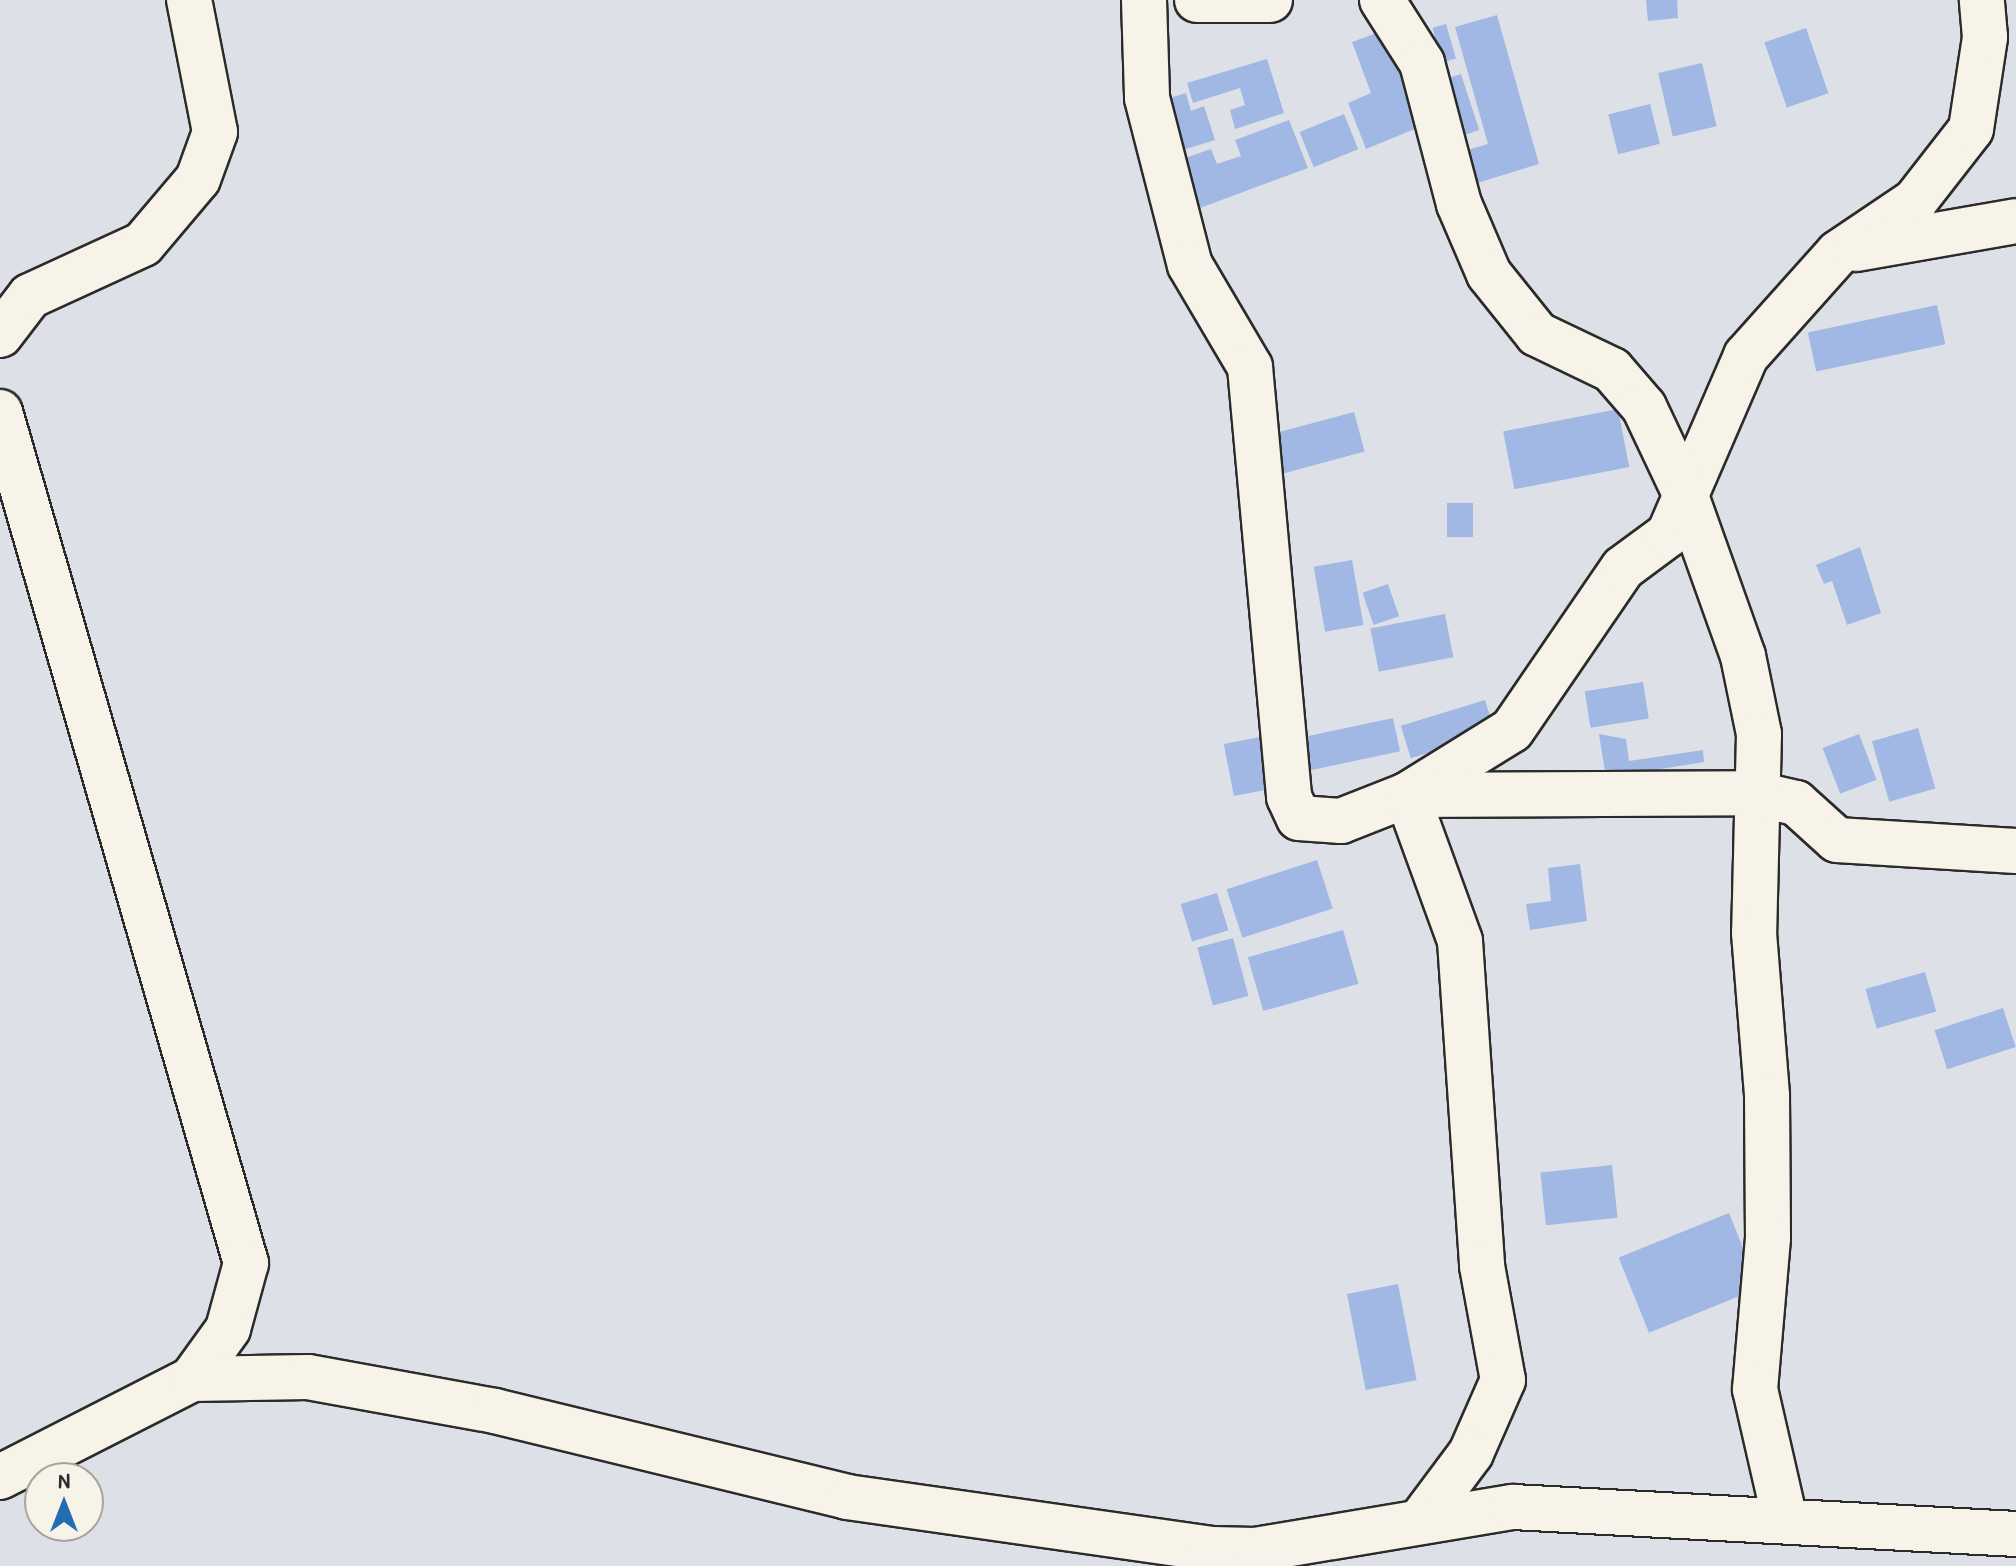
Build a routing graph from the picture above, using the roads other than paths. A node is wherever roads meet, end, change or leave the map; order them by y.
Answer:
1 (189, 0) edge
2 (1144, 0) edge
3 (1197, 0) edge
4 (1270, 0) edge
5 (1382, 0) edge
6 (1982, 0) edge
7 (2016, 221) edge
8 (1838, 253) junction
9 (0, 335) edge
10 (0, 412) edge
11 (1686, 496) junction
12 (1752, 793) junction
13 (1407, 795) junction
14 (2016, 851) edge
15 (192, 1379) junction
16 (0, 1477) edge
17 (1421, 1520) junction
18 (1785, 1520) junction
19 (2016, 1534) edge

1 - 9 street
2 - 13 street
3 - 4 street
5 - 11 street
6 - 8 street
7 - 8 street
8 - 11 street
10 - 15 street
11 - 12 street
11 - 13 street
12 - 13 street
12 - 14 street
12 - 18 street
13 - 17 street
15 - 16 street
15 - 17 street
17 - 18 street
18 - 19 street

